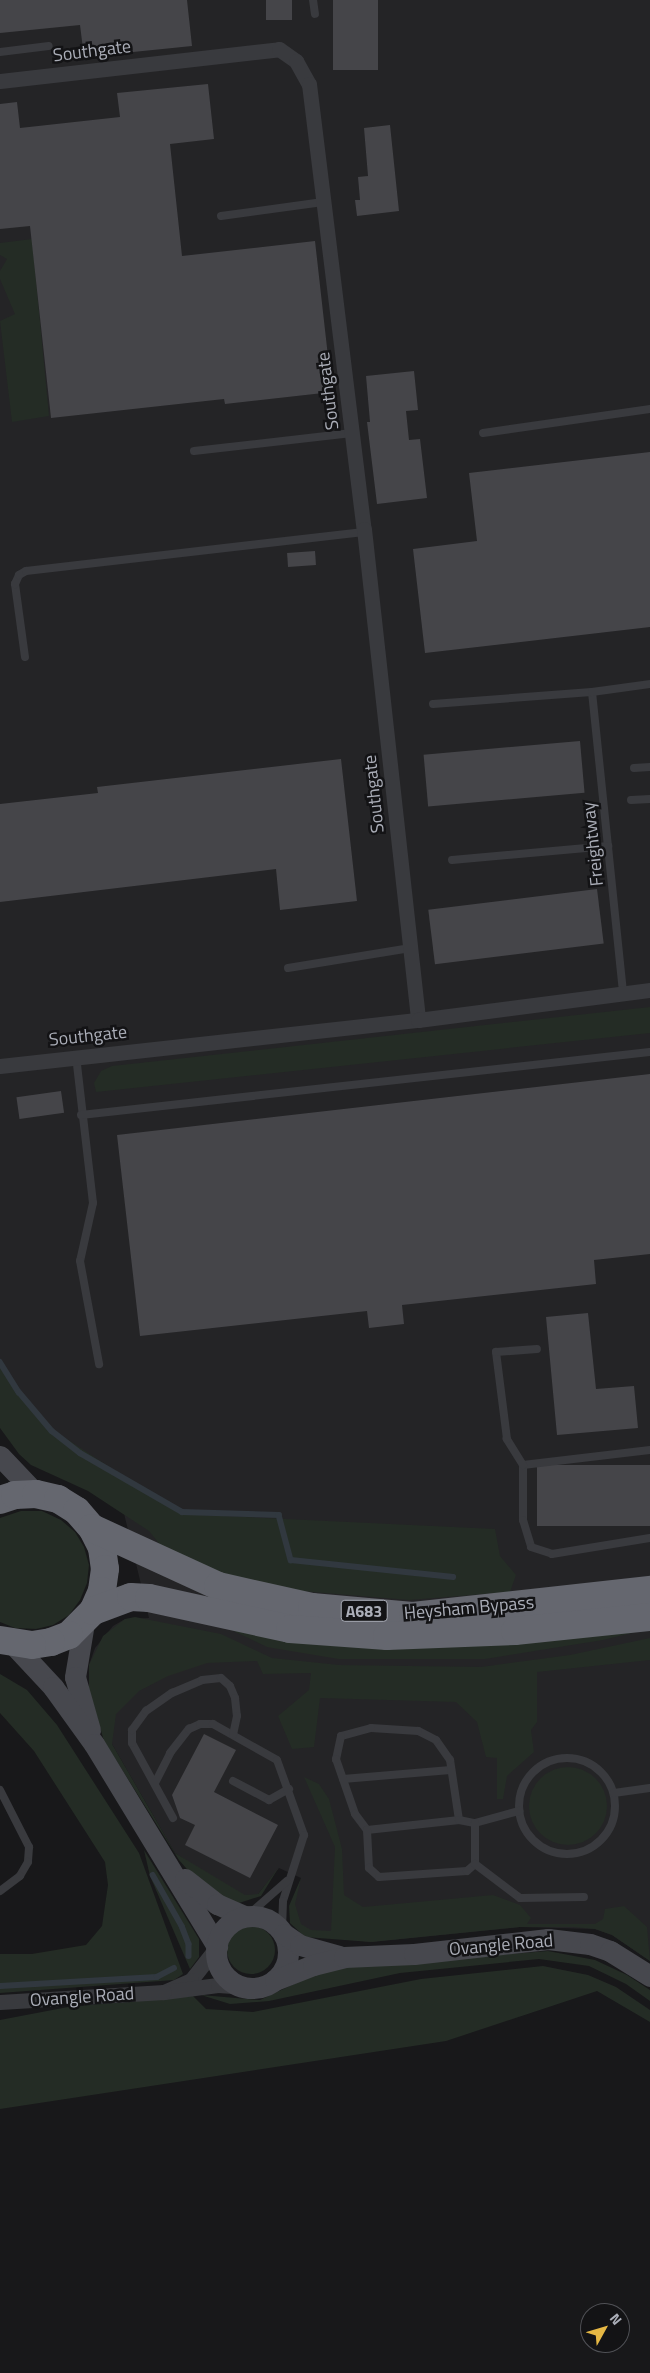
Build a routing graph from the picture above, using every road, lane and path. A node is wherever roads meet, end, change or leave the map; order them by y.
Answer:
1 (313, 0) edge
2 (315, 14) dead end
3 (49, 46) dead end
4 (0, 52) edge
5 (0, 81) edge
6 (323, 202) junction
7 (222, 216) dead end
8 (650, 409) edge
9 (352, 433) junction
10 (483, 433) dead end
11 (194, 451) dead end
12 (364, 532) junction
13 (24, 657) dead end
14 (650, 684) edge
15 (592, 692) junction
16 (433, 704) dead end
17 (650, 767) edge
18 (634, 768) dead end
19 (650, 799) edge
20 (631, 800) dead end
21 (608, 846) junction
22 (452, 860) dead end
23 (410, 948) junction
24 (288, 968) dead end
25 (650, 990) edge
26 (623, 993) junction
27 (418, 1020) junction
28 (650, 1052) edge
29 (76, 1056) junction
30 (0, 1066) edge
31 (81, 1115) junction
32 (537, 1349) dead end
33 (98, 1364) dead end
34 (650, 1450) edge
35 (0, 1456) edge
36 (523, 1465) junction
37 (36, 1494) junction
38 (0, 1500) edge
39 (92, 1528) junction
40 (650, 1538) edge
41 (650, 1590) edge
42 (88, 1617) junction
43 (650, 1617) edge
44 (7, 1642) edge
45 (233, 1736) junction
46 (94, 1744) junction
47 (451, 1770) junction
48 (343, 1779) junction
49 (233, 1781) dead end
50 (155, 1783) junction
51 (650, 1788) edge
52 (289, 1789) junction
53 (0, 1790) edge
54 (614, 1793) junction
55 (519, 1811) junction
56 (173, 1818) dead end
57 (459, 1820) junction
58 (475, 1823) junction
59 (367, 1830) junction
60 (164, 1857) junction
61 (475, 1864) junction
62 (288, 1879) junction
63 (0, 1891) edge
64 (584, 1897) dead end
65 (246, 1916) junction
66 (283, 1932) junction
67 (216, 1947) junction
68 (344, 1958) junction
69 (650, 1976) edge
70 (275, 1980) junction
71 (244, 1987) junction
72 (164, 1992) junction
73 (0, 2002) edge

1 - 2 lane
3 - 4 lane
5 - 6 street, Southgate
6 - 7 lane
6 - 9 street, Southgate
8 - 10 lane
9 - 11 lane
9 - 12 street, Southgate
12 - 13 lane
12 - 23 street, Southgate
14 - 15 lane
15 - 16 lane
15 - 21 lane, Freightway
17 - 18 lane
19 - 20 lane
21 - 22 lane
21 - 26 lane, Freightway
23 - 24 lane
23 - 27 street, Southgate
25 - 26 street, Southgate
26 - 27 street, Southgate
27 - 29 street, Southgate
28 - 31 lane
29 - 30 street, Southgate
29 - 31 lane
31 - 33 lane
32 - 36 lane
34 - 36 lane
35 - 37 main road
36 - 40 lane
37 - 38 highway, A683
37 - 39 highway, A683
39 - 41 highway, Heysham Bypass / A683
39 - 42 highway, A683
42 - 43 highway, Heysham Bypass / A683
42 - 44 highway, A683
42 - 46 main road
44 - 46 main road
45 - 50 lane
45 - 50 lane
45 - 52 lane
46 - 60 main road
47 - 48 lane
47 - 48 lane
47 - 57 lane
48 - 59 lane
49 - 52 lane
50 - 56 lane
51 - 54 lane
52 - 62 lane
53 - 63 lane
54 - 55 lane
54 - 55 lane
55 - 58 lane
57 - 58 lane
57 - 59 lane
58 - 61 lane
59 - 61 lane
60 - 65 main road
60 - 67 main road
61 - 64 lane
62 - 65 lane
62 - 66 lane
65 - 66 main road
65 - 67 main road
66 - 68 main road, Ovangle Road
66 - 70 main road
67 - 71 main road
67 - 72 street, Ovangle Road
68 - 69 main road, Ovangle Road
68 - 70 main road, Ovangle Road
70 - 71 main road
71 - 72 street, Ovangle Road
72 - 73 street, Ovangle Road

